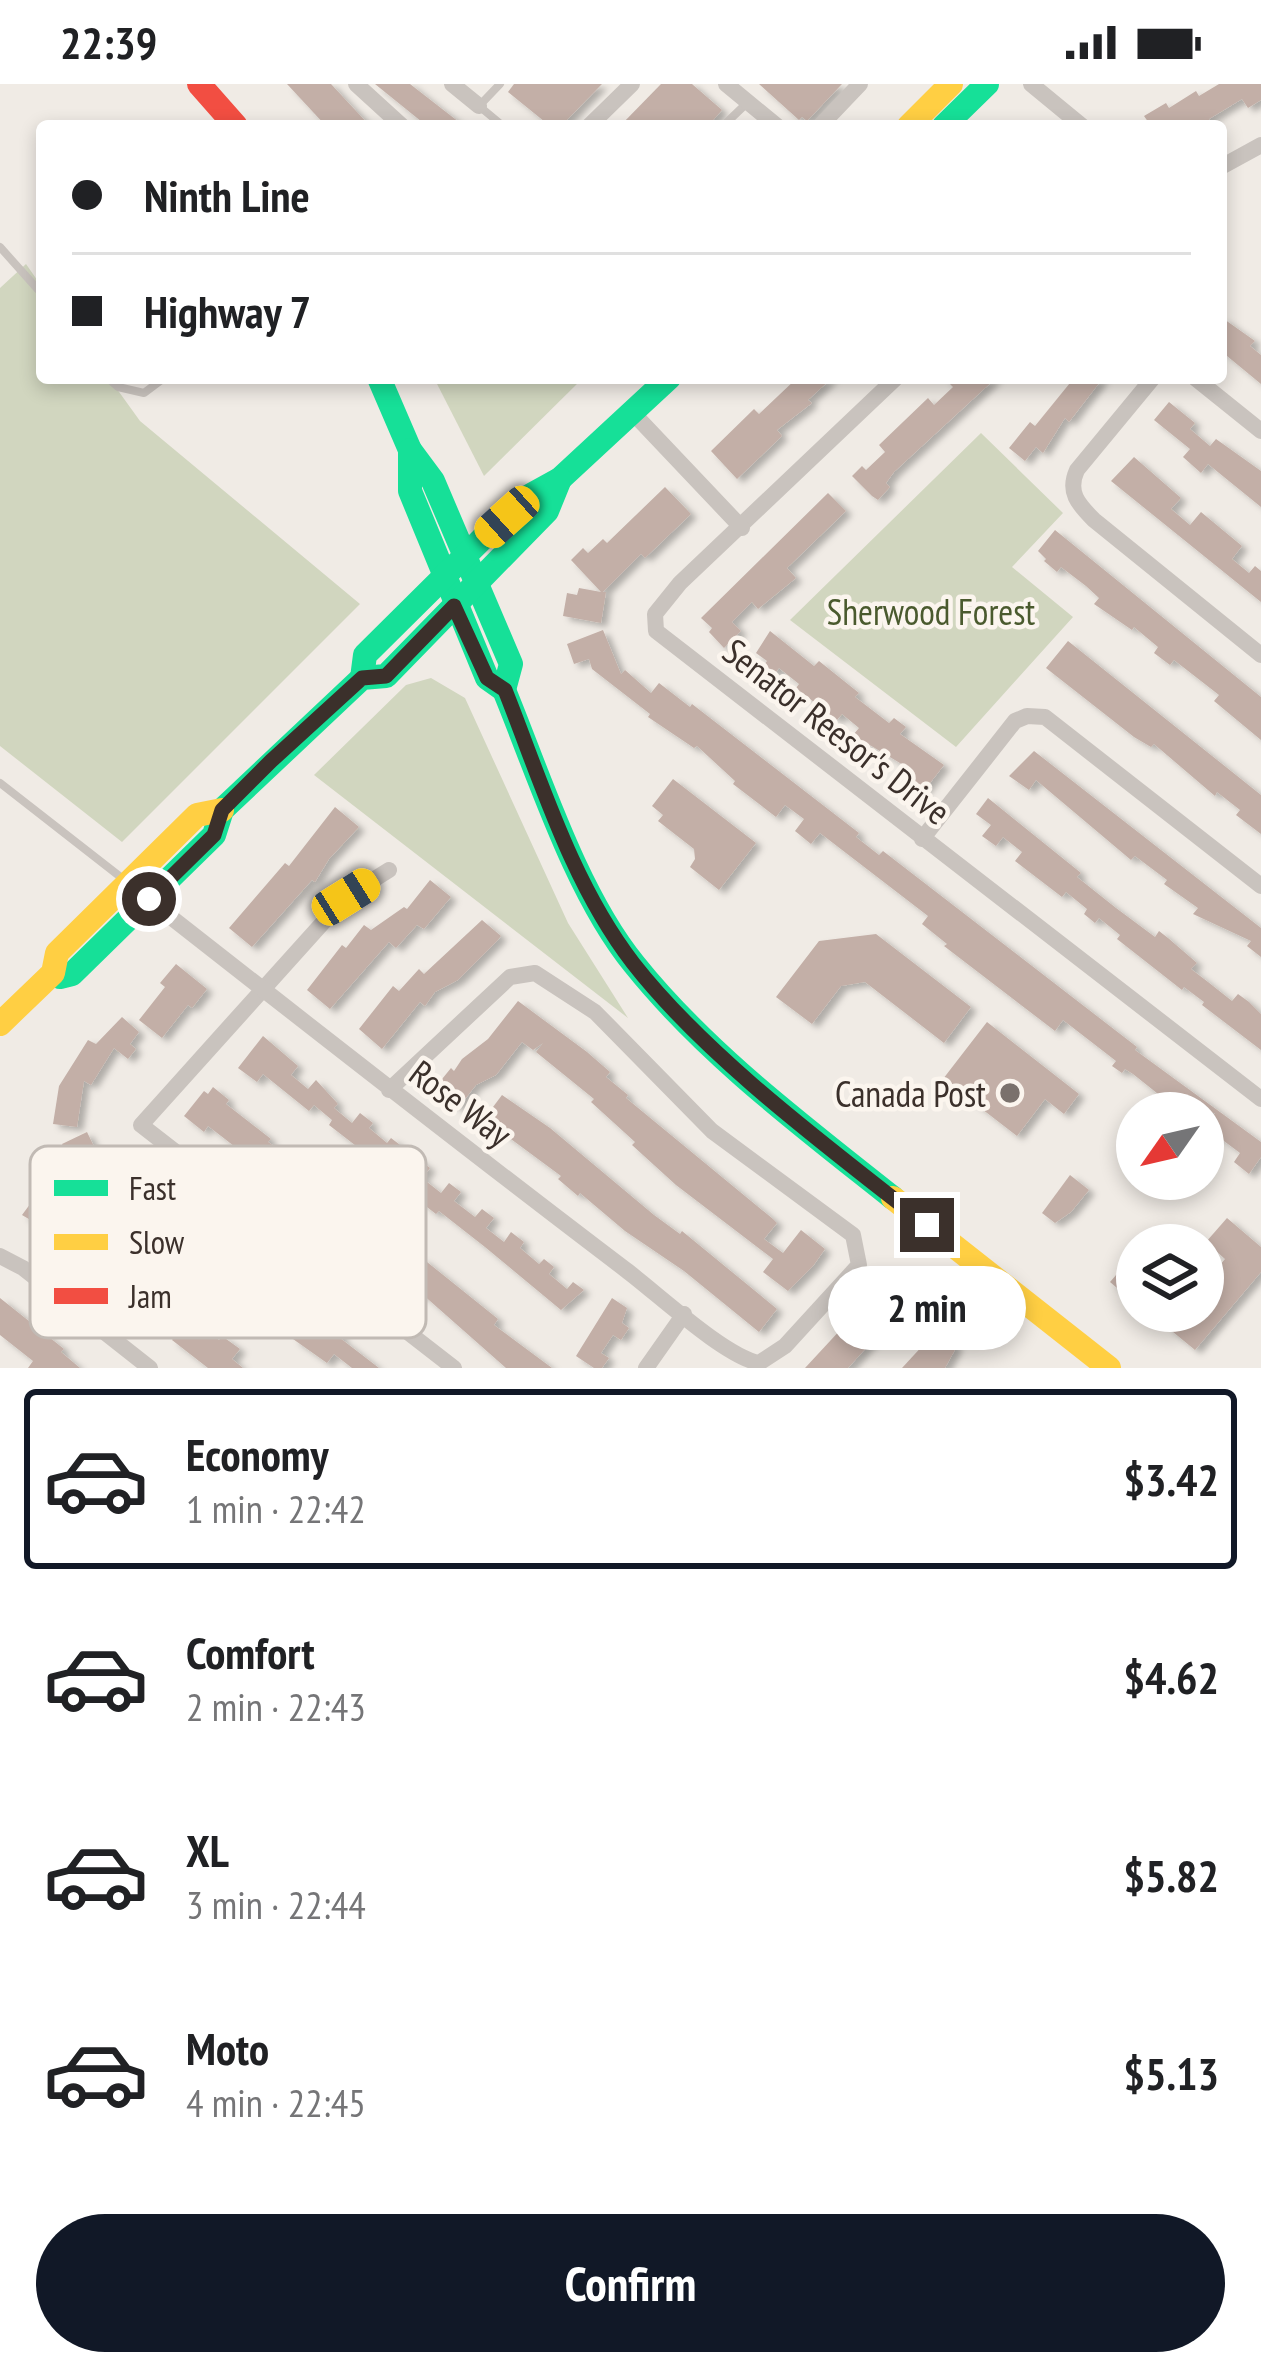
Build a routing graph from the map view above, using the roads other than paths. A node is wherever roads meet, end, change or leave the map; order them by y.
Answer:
1 (199, 84) edge
2 (356, 84) edge
3 (452, 84) edge
4 (500, 84) edge
5 (632, 84) edge
6 (726, 84) edge
7 (860, 84) edge
8 (951, 84) edge
9 (987, 84) edge
10 (1031, 84) edge
11 (748, 102) junction
12 (479, 106) junction
13 (231, 120) edge
14 (395, 120) edge
15 (496, 120) edge
16 (595, 120) edge
17 (729, 120) edge
18 (770, 120) edge
19 (826, 120) edge
20 (915, 120) edge
21 (950, 120) edge
22 (1075, 120) edge
23 (1261, 145) edge
24 (1227, 164) edge
25 (0, 248) edge
26 (36, 287) edge
27 (116, 384) edge
28 (156, 384) edge
29 (382, 384) edge
30 (663, 384) edge
31 (890, 384) edge
32 (1148, 384) edge
33 (1203, 384) edge
34 (632, 413) junction
35 (1261, 431) edge
36 (410, 450) junction
37 (560, 478) junction
38 (742, 527) junction
39 (466, 555) junction
40 (443, 580) junction
41 (476, 581) junction
42 (454, 606) junction
43 (1261, 655) edge
44 (362, 678) junction
45 (505, 690) junction
46 (0, 783) edge
47 (922, 838) junction
48 (388, 870) dead end
49 (1261, 886) edge
50 (139, 892) junction
51 (262, 989) junction
52 (0, 1024) edge
53 (389, 1090) junction
54 (1261, 1099) edge
55 (168, 1146) edge
56 (0, 1256) edge
57 (30, 1274) edge
58 (684, 1314) junction
59 (112, 1338) edge
60 (415, 1338) edge
61 (150, 1368) edge
62 (454, 1368) edge
63 (646, 1368) edge
64 (1108, 1368) edge

1 - 13 main road
2 - 14 street
3 - 12 street
4 - 12 lane
5 - 16 street
6 - 11 street
7 - 19 street
8 - 20 main road
9 - 21 main road
10 - 22 street
11 - 17 lane
11 - 18 street
12 - 15 lane
23 - 24 street
25 - 26 lane
27 - 28 lane
29 - 36 main road
30 - 34 main road
31 - 38 street, Senator Reesor's Drive
32 - 43 street
33 - 35 street
34 - 37 main road
34 - 38 street
36 - 39 main road
36 - 40 main road
37 - 39 main road
37 - 41 main road
38 - 47 street, Senator Reesor's Drive
39 - 40 main road
39 - 41 main road
40 - 42 main road
40 - 44 main road
41 - 42 main road
41 - 45 main road
42 - 44 main road
42 - 45 main road
44 - 50 main road
45 - 64 main road
46 - 50 lane
47 - 49 street
47 - 54 street, Senator Reesor's Drive
48 - 51 street
50 - 51 street, Rose Way
50 - 52 main road
51 - 53 street, Rose Way
51 - 55 street
53 - 58 street, Rose Way
53 - 58 street, Rose Way
56 - 57 street
58 - 63 street
59 - 61 street
60 - 62 street

